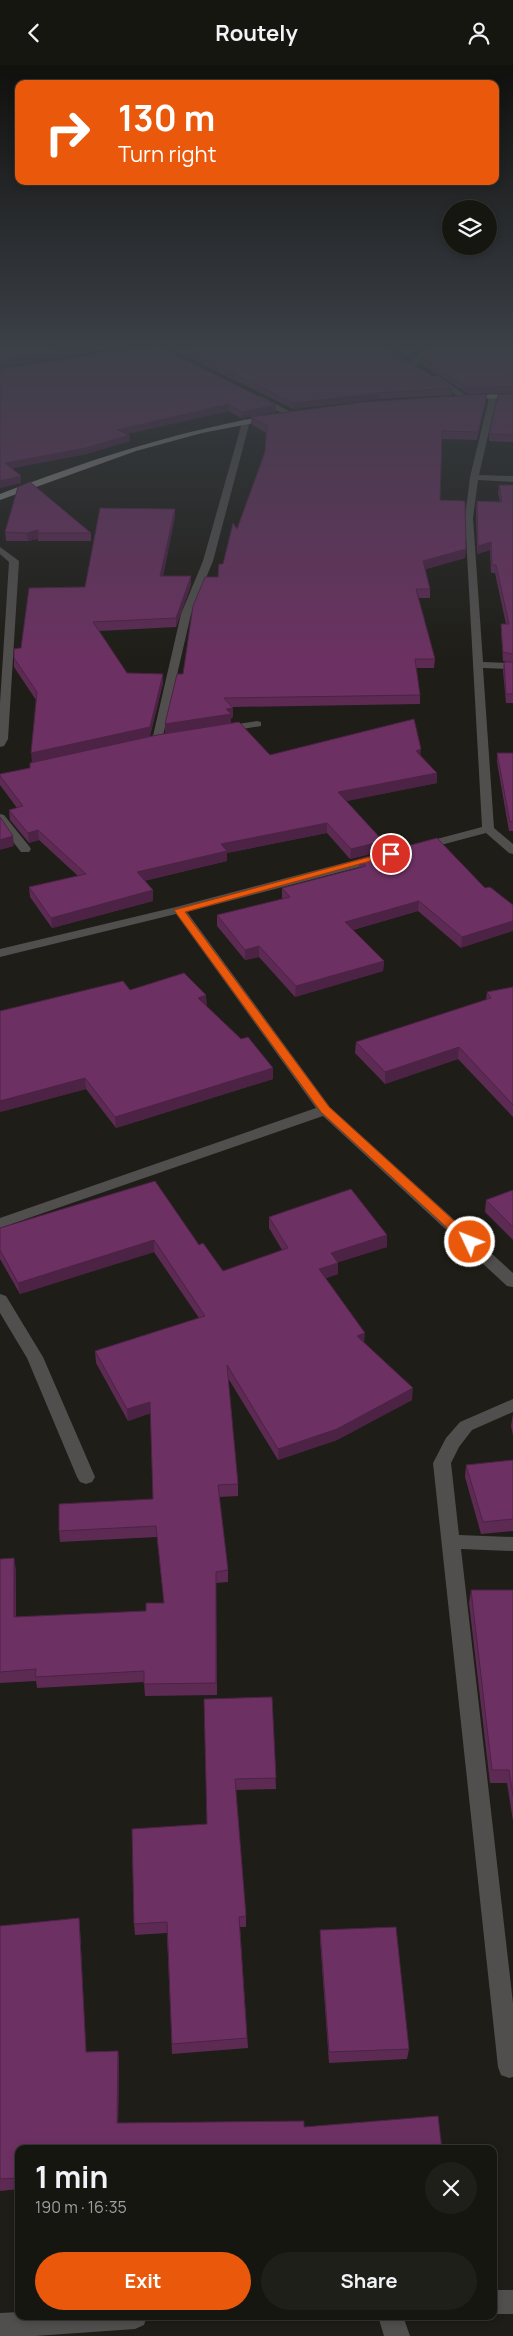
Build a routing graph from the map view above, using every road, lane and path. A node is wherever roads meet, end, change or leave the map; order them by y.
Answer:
1 (129, 450) edge
2 (238, 450) edge
3 (480, 450) edge
4 (474, 477) junction
5 (513, 479) edge
6 (0, 497) edge
7 (0, 550) edge
8 (478, 665) junction
9 (513, 666) edge
10 (257, 724) dead end
11 (211, 731) edge
12 (157, 740) edge
13 (0, 744) edge
14 (0, 817) edge
15 (488, 829) junction
16 (25, 849) dead end
17 (410, 849) edge
18 (513, 851) edge
19 (391, 854) edge
20 (179, 910) junction
21 (0, 953) edge
22 (325, 1109) junction
23 (0, 1223) edge
24 (513, 1282) edge
25 (0, 1300) edge
26 (513, 1405) edge
27 (86, 1477) dead end
28 (452, 1542) junction
29 (513, 1544) edge
30 (509, 2067) dead end
31 (497, 2302) edge
32 (513, 2302) edge
33 (82, 2320) edge
34 (392, 2320) edge
35 (0, 2326) edge
36 (398, 2336) edge

1 - 6 main road
2 - 12 street
3 - 4 street
4 - 5 street
4 - 8 street
7 - 13 street
8 - 9 street
8 - 15 street
10 - 11 street
14 - 16 street
15 - 17 street
15 - 18 street
19 - 20 street
20 - 21 street
20 - 22 street
22 - 23 street
22 - 24 street
25 - 27 street
26 - 28 street
28 - 29 street
28 - 30 street
31 - 32 street
33 - 35 street
34 - 36 street

